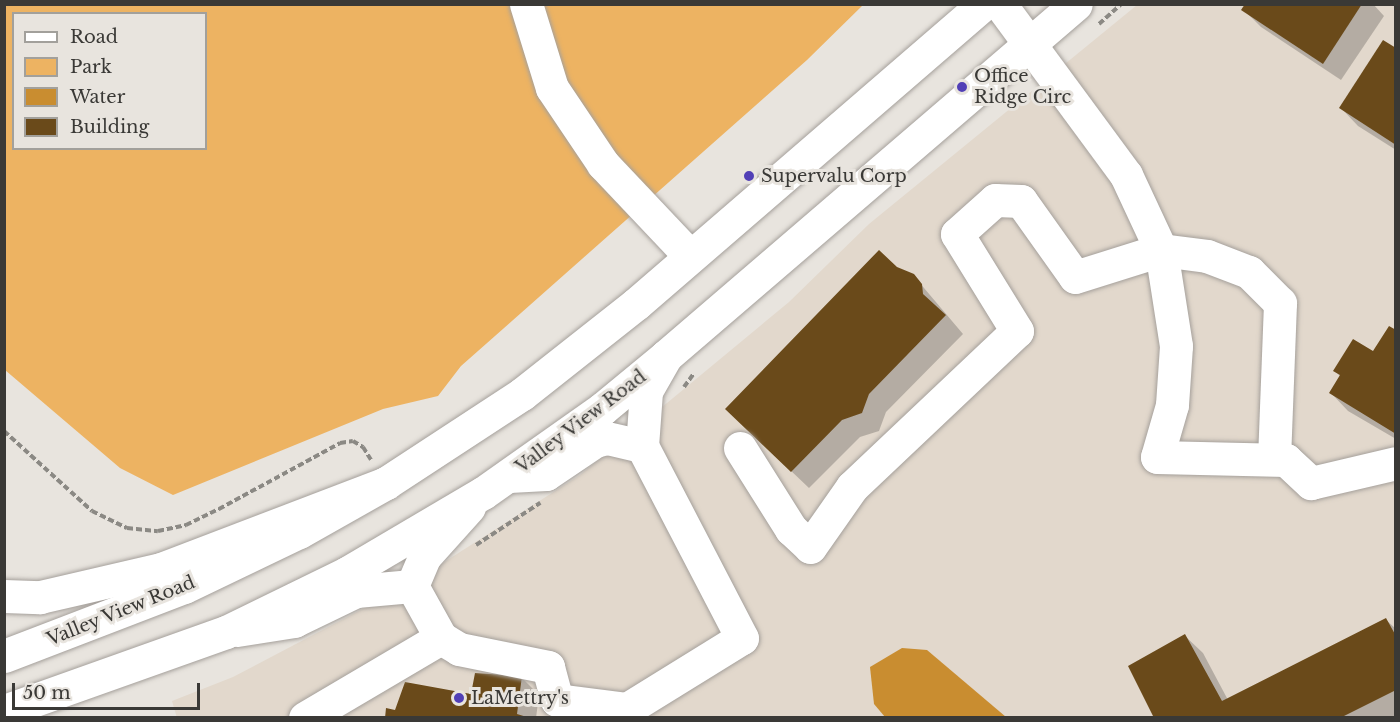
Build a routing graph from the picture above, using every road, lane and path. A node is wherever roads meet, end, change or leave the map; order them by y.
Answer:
1 (526, 4) edge
2 (984, 4) edge
3 (1000, 4) edge
4 (1076, 4) edge
5 (1031, 42) junction
6 (1161, 250) junction
7 (690, 256) junction
8 (666, 356) junction
9 (4, 431) edge
10 (642, 446) junction
11 (741, 448) dead end
12 (1274, 459) junction
13 (1395, 463) edge
14 (386, 483) junction
15 (496, 485) junction
16 (412, 586) junction
17 (4, 596) edge
18 (226, 632) junction
19 (441, 638) junction
20 (4, 656) edge
21 (4, 711) edge
22 (305, 717) edge

1 - 7 main road
2 - 7 main road, Valley View Road
3 - 5 main road
4 - 5 main road, Valley View Road
5 - 6 main road
5 - 8 main road, Valley View Road
6 - 11 main road
6 - 12 main road
6 - 12 main road
7 - 14 main road, Valley View Road
8 - 10 main road
8 - 15 main road, Valley View Road
9 - 14 path
10 - 15 main road
10 - 19 main road
12 - 13 main road
14 - 17 main road
14 - 20 main road, Valley View Road
15 - 16 main road
15 - 18 main road, Valley View Road
16 - 18 main road
16 - 19 main road
18 - 21 main road, Valley View Road
19 - 22 main road

